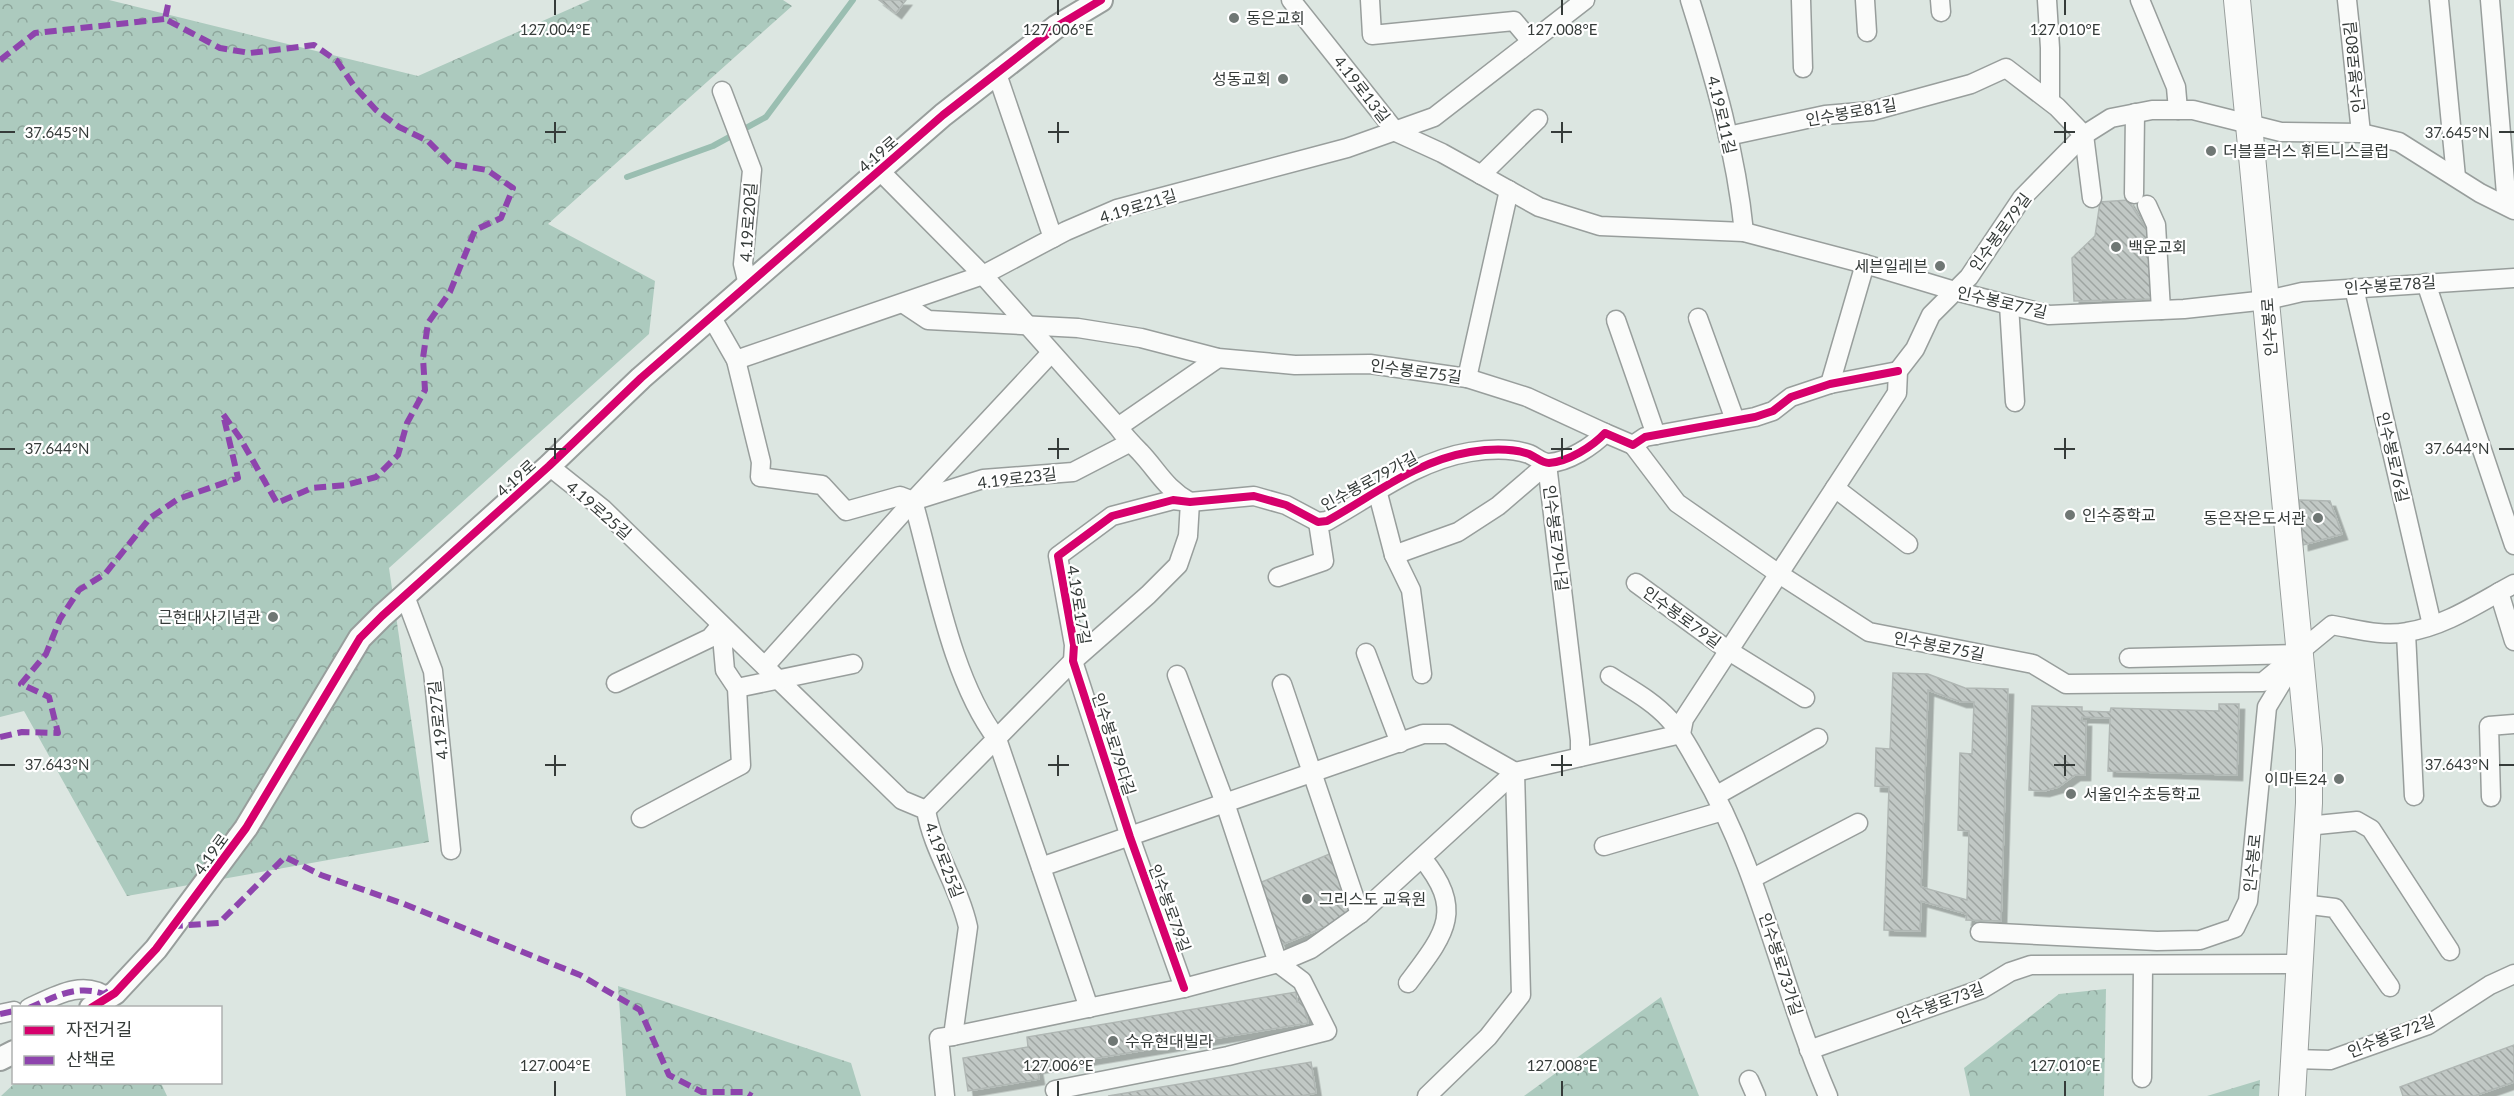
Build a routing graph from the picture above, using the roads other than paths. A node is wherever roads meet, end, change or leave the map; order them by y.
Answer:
1 (1101, 0) edge
2 (1291, 0) edge
3 (1370, 0) edge
4 (1585, 0) edge
5 (1690, 0) edge
6 (1801, 0) edge
7 (1865, 0) edge
8 (2047, 0) edge
9 (2140, 0) edge
10 (2237, 0) edge
11 (2347, 0) edge
12 (2439, 0) edge
13 (2490, 0) edge
14 (1867, 32) dead end
15 (1530, 40) junction
16 (1803, 68) dead end
17 (996, 71) junction
18 (722, 91) dead end
19 (2050, 101) junction
20 (2178, 110) junction
21 (2507, 111) edge
22 (2135, 113) junction
23 (1538, 119) dead end
24 (2249, 126) junction
25 (1396, 132) junction
26 (2361, 133) junction
27 (2084, 135) junction
28 (1728, 136) junction
29 (879, 170) junction
30 (1481, 175) junction
31 (2456, 177) junction
32 (1509, 190) junction
33 (2092, 198) dead end
34 (2511, 208) edge
35 (1744, 232) junction
36 (1053, 238) junction
37 (1865, 264) junction
38 (983, 275) junction
39 (2514, 278) edge
40 (2427, 283) junction
41 (748, 285) junction
42 (2354, 288) junction
43 (1954, 291) junction
44 (2268, 300) junction
45 (904, 304) junction
46 (2009, 305) junction
47 (2161, 310) junction
48 (712, 318) junction
49 (1698, 318) dead end
50 (1616, 320) dead end
51 (1029, 327) junction
52 (1051, 352) junction
53 (1218, 358) junction
54 (736, 360) junction
55 (1898, 371) junction
56 (1467, 378) junction
57 (1830, 384) junction
58 (2015, 402) dead end
59 (1735, 420) junction
60 (1118, 427) junction
61 (1605, 433) junction
62 (1656, 435) junction
63 (1129, 443) junction
64 (1633, 445) junction
65 (1547, 464) junction
66 (549, 466) junction
67 (1835, 488) junction
68 (1377, 490) junction
69 (913, 501) junction
70 (1190, 502) junction
71 (1318, 522) junction
72 (1908, 544) dead end
73 (2514, 546) edge
74 (1394, 555) junction
75 (1779, 574) junction
76 (1278, 576) dead end
77 (1636, 583) dead end
78 (2507, 588) edge
79 (405, 596) junction
80 (721, 625) junction
81 (2432, 625) junction
82 (2406, 633) junction
83 (2514, 641) edge
84 (1729, 651) junction
85 (1366, 653) dead end
86 (2299, 654) junction
87 (2129, 658) dead end
88 (1073, 661) junction
89 (853, 664) dead end
90 (765, 666) junction
91 (1422, 674) dead end
92 (1177, 675) dead end
93 (1610, 676) dead end
94 (779, 679) junction
95 (616, 683) dead end
96 (1282, 684) dead end
97 (737, 688) junction
98 (1805, 698) dead end
99 (2514, 724) edge
100 (1681, 734) junction
101 (1818, 738) dead end
102 (997, 740) junction
103 (1400, 743) junction
104 (1580, 757) junction
105 (1310, 772) junction
106 (1515, 772) junction
107 (2414, 796) dead end
108 (2491, 797) dead end
109 (1225, 803) junction
110 (1720, 803) junction
111 (926, 810) junction
112 (641, 818) dead end
113 (1858, 823) dead end
114 (2307, 826) junction
115 (1130, 837) junction
116 (1604, 846) dead end
117 (451, 850) dead end
118 (1422, 858) junction
119 (1041, 867) junction
120 (1753, 878) junction
121 (2302, 904) junction
122 (1360, 914) junction
123 (1980, 932) dead end
124 (2450, 951) dead end
125 (1278, 963) junction
126 (2298, 964) junction
127 (2144, 965) junction
128 (2514, 974) edge
129 (1408, 983) dead end
130 (2390, 987) dead end
131 (1184, 988) junction
132 (99, 1003) edge
133 (34, 1006) edge
134 (1089, 1008) junction
135 (953, 1036) junction
136 (1809, 1050) junction
137 (2294, 1059) junction
138 (2142, 1078) dead end
139 (1055, 1090) dead end
140 (945, 1096) edge
141 (1427, 1096) edge
142 (1828, 1096) edge
143 (2292, 1096) edge

1 - 17 street, 4.19로
2 - 25 street, 4.19로13길
3 - 15 street
4 - 15 street, 4.19로21길
5 - 28 street, 4.19로11길
6 - 16 street
7 - 14 street
8 - 19 street
9 - 20 street
10 - 24 main road, 인수봉로
11 - 26 street, 인수봉로80길
12 - 31 street
13 - 21 street, 인수봉로80길
15 - 25 street, 4.19로21길
17 - 29 street, 4.19로
17 - 36 street
18 - 41 street, 4.19로20길
19 - 27 street
19 - 28 street, 인수봉로81길
20 - 22 street, 인수봉로79길
20 - 24 street, 인수봉로79길
21 - 34 street, 인수봉로80길
22 - 27 street, 인수봉로79길
22 - 47 street
23 - 30 street
24 - 26 street, 인수봉로80길
24 - 44 main road, 인수봉로
25 - 30 street, 4.19로13길
25 - 36 street, 4.19로21길
26 - 31 street, 인수봉로80길
27 - 33 street
27 - 43 street, 인수봉로79길
28 - 35 street, 4.19로11길
29 - 38 street
29 - 41 street, 4.19로
30 - 32 street, 4.19로13길
31 - 34 street, 인수봉로80길
32 - 35 street, 4.19로13길
32 - 56 street
35 - 37 street, 인수봉로77길
36 - 38 street, 4.19로21길
37 - 43 street, 인수봉로77길
37 - 57 street
38 - 45 street, 4.19로21길
38 - 51 street
39 - 40 street, 인수봉로78길
40 - 42 street, 인수봉로78길
40 - 73 street
41 - 48 street, 4.19로
42 - 44 street, 인수봉로78길
42 - 81 street, 인수봉로76길
43 - 46 street, 인수봉로77길
43 - 55 street, 인수봉로79길
44 - 47 street, 인수봉로77길
44 - 86 main road, 인수봉로
45 - 51 street
45 - 54 street, 4.19로21길
46 - 47 street, 인수봉로77길
46 - 58 street
48 - 54 street, 4.19로23길
48 - 66 street, 4.19로
49 - 59 street
50 - 62 street
51 - 52 street
51 - 53 street, 인수봉로75길
52 - 60 street
52 - 69 street
53 - 56 street, 인수봉로75길
53 - 60 street
54 - 69 street, 4.19로23길
55 - 57 street
55 - 67 street, 인수봉로79길
56 - 61 street, 인수봉로75길
57 - 59 street
59 - 62 street
60 - 63 street
61 - 64 street
61 - 65 street
62 - 64 street
63 - 69 street, 4.19로23길
63 - 70 street
64 - 75 street, 인수봉로75길
65 - 68 street, 인수봉로79가길
65 - 74 street, 인수봉로79나길
65 - 104 street, 인수봉로79나길
66 - 79 street, 4.19로
66 - 80 street, 4.19로25길
67 - 72 street
67 - 75 street, 인수봉로79길
68 - 71 street, 인수봉로79가길
68 - 74 street, 인수봉로79가길
69 - 90 street
69 - 102 street
70 - 71 street, 인수봉로79가길
70 - 88 street, 4.19로17길
70 - 88 street, 4.19로17길
71 - 76 street, 인수봉로79가길
74 - 91 street, 인수봉로79가길
75 - 84 street, 인수봉로79길
75 - 86 street, 인수봉로75길
77 - 84 street, 인수봉로79길
78 - 81 street
78 - 83 street
79 - 117 street, 4.19로27길
79 - 132 street, 4.19로
80 - 90 street, 4.19로25길
80 - 95 street
80 - 97 street
81 - 82 street
82 - 86 street
82 - 107 street
84 - 98 street
84 - 100 street, 인수봉로79길
85 - 103 street
86 - 87 street
86 - 114 main road, 인수봉로
86 - 123 street, 인수봉로
88 - 102 street, 4.19로17길
88 - 115 street, 인수봉로79다길
89 - 94 street
90 - 94 street, 4.19로25길
92 - 109 street
93 - 100 street
94 - 97 street
94 - 111 street, 4.19로25길
96 - 105 street
97 - 112 street
99 - 108 street
100 - 104 street
100 - 110 street, 인수봉로73가길
101 - 110 street
102 - 111 street, 4.19로17길
102 - 119 street
103 - 105 street
103 - 106 street
104 - 106 street
105 - 109 street
105 - 122 street
106 - 118 street
106 - 141 street
109 - 115 street
109 - 125 street
110 - 116 street
110 - 120 street, 인수봉로73가길
111 - 135 street, 4.19로25길
113 - 120 street
114 - 121 main road, 인수봉로
114 - 124 street
115 - 119 street
115 - 131 street, 인수봉로79길
118 - 122 street
118 - 129 street
119 - 134 street
120 - 136 street, 인수봉로73가길
121 - 126 main road, 인수봉로
121 - 130 street
122 - 125 street
125 - 131 street
125 - 139 street
126 - 127 street, 인수봉로73길
126 - 137 main road, 인수봉로
127 - 136 street, 인수봉로73길
127 - 138 street
128 - 137 street, 인수봉로72길
131 - 134 street
132 - 133 street
134 - 135 street
135 - 140 street
136 - 142 street, 인수봉로73가길
137 - 143 main road, 인수봉로

